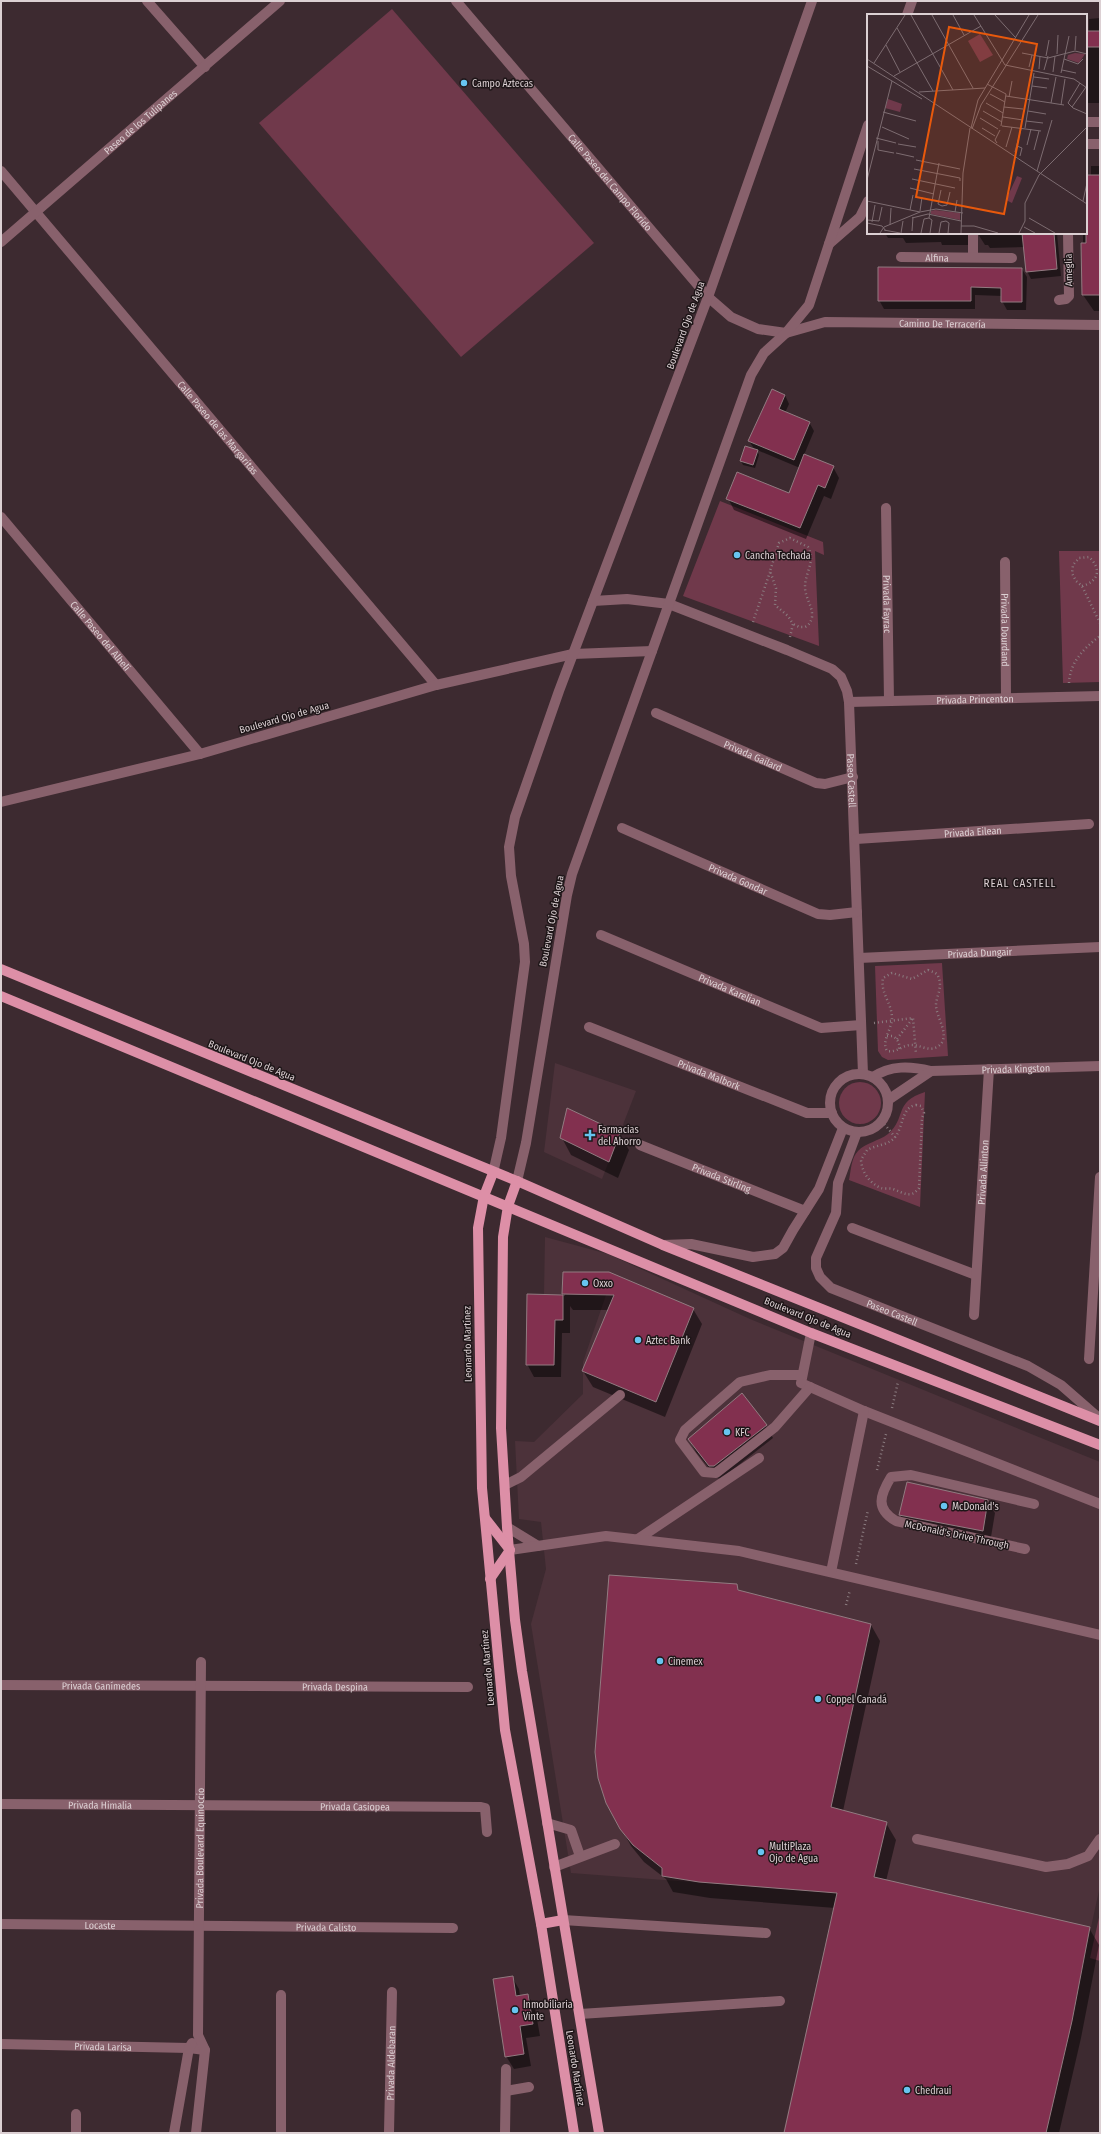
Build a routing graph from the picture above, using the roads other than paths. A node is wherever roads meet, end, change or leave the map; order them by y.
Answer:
1 (148, 1) edge
2 (280, 1) edge
3 (456, 1) edge
4 (812, 1) edge
5 (912, 1) edge
6 (907, 14) edge
7 (205, 67) junction
8 (1087, 122) edge
9 (1100, 122) edge
10 (867, 128) edge
11 (1087, 144) edge
12 (1100, 144) edge
13 (1, 171) edge
14 (867, 203) edge
15 (37, 212) junction
16 (973, 234) edge
17 (1068, 234) edge
18 (1, 242) edge
19 (830, 244) junction
20 (901, 257) dead end
21 (973, 257) junction
22 (1012, 258) dead end
23 (708, 297) junction
24 (1060, 300) dead end
25 (1100, 325) edge
26 (786, 333) junction
27 (886, 508) dead end
28 (1, 517) edge
29 (1005, 562) dead end
30 (593, 601) junction
31 (668, 604) junction
32 (652, 651) junction
33 (573, 654) junction
34 (436, 684) junction
35 (1100, 696) edge
36 (1006, 697) junction
37 (889, 700) junction
38 (849, 702) junction
39 (656, 713) dead end
40 (200, 754) junction
41 (853, 777) junction
42 (1, 802) edge
43 (1089, 824) dead end
44 (622, 828) dead end
45 (856, 840) junction
46 (858, 912) junction
47 (601, 935) dead end
48 (1100, 947) edge
49 (859, 958) junction
50 (1, 970) edge
51 (1, 996) edge
52 (861, 1025) junction
53 (589, 1027) dead end
54 (1100, 1066) edge
55 (989, 1069) junction
56 (931, 1071) junction
57 (868, 1075) junction
58 (888, 1100) junction
59 (832, 1113) junction
60 (843, 1128) junction
61 (857, 1132) junction
62 (640, 1145) dead end
63 (493, 1173) junction
64 (1100, 1177) edge
65 (517, 1181) junction
66 (484, 1196) junction
67 (508, 1206) junction
68 (804, 1211) junction
69 (852, 1228) dead end
70 (663, 1245) junction
71 (976, 1275) junction
72 (1097, 1284) edge
73 (974, 1315) dead end
74 (811, 1332) junction
75 (1089, 1359) dead end
76 (802, 1375) junction
77 (810, 1387) junction
78 (620, 1395) dead end
79 (864, 1411) junction
80 (1100, 1420) edge
81 (1100, 1445) edge
82 (759, 1458) dead end
83 (505, 1485) junction
84 (1034, 1504) dead end
85 (1100, 1504) edge
86 (485, 1517) junction
87 (507, 1527) junction
88 (638, 1539) junction
89 (538, 1546) junction
90 (1025, 1549) dead end
91 (510, 1550) junction
92 (831, 1572) junction
93 (490, 1579) junction
94 (1100, 1635) edge
95 (201, 1662) dead end
96 (1, 1685) edge
97 (201, 1686) junction
98 (468, 1687) dead end
99 (1, 1804) edge
100 (200, 1804) junction
101 (547, 1823) junction
102 (487, 1832) dead end
103 (917, 1839) dead end
104 (1100, 1839) edge
105 (615, 1844) dead end
106 (580, 1856) junction
107 (554, 1867) junction
108 (563, 1920) junction
109 (1, 1924) edge
110 (541, 1924) junction
111 (199, 1926) junction
112 (453, 1928) dead end
113 (766, 1933) dead end
114 (392, 1992) dead end
115 (281, 1995) dead end
116 (780, 2001) dead end
117 (580, 2014) junction
118 (198, 2035) junction
119 (1, 2044) edge
120 (189, 2048) junction
121 (205, 2050) junction
122 (506, 2069) dead end
123 (529, 2087) dead end
124 (506, 2091) junction
125 (76, 2114) dead end
126 (76, 2133) edge
127 (174, 2133) edge
128 (196, 2133) edge
129 (281, 2133) edge
130 (389, 2133) edge
131 (505, 2133) edge
132 (574, 2133) edge
133 (599, 2133) edge

1 - 7 street
2 - 7 street, Paseo de los Tulipanes
3 - 23 street, Calle Paseo del Campo Florido
4 - 23 street, Boulevard Ojo de Agua
5 - 6 street
7 - 15 street, Paseo de los Tulipanes
8 - 9 street
10 - 19 street, Boulevard Ojo de Agua
11 - 12 street
13 - 15 street, Calle Paseo de las Margaritas
14 - 19 street
15 - 18 street, Paseo de los Tulipanes
15 - 34 street, Calle Paseo de las Margaritas
16 - 21 street
17 - 24 street, Ameglia
19 - 26 street, Boulevard Ojo de Agua
20 - 21 street, Alfina
21 - 22 street, Alfina
23 - 26 street, Calle Paseo del Campo Florido
23 - 30 street, Boulevard Ojo de Agua
25 - 26 street, Camino De Terracería
26 - 31 street, Boulevard Ojo de Agua
27 - 37 street, Privada Fayrac
28 - 40 street, Calle Paseo del Alhelí
29 - 36 street, Privada Dourdand
30 - 31 street, Paseo Castell
30 - 33 street, Boulevard Ojo de Agua
31 - 32 street, Boulevard Ojo de Agua
31 - 38 street, Paseo Castell
32 - 33 street, Boulevard Ojo de Agua
32 - 65 street, Boulevard Ojo de Agua
33 - 34 street, Boulevard Ojo de Agua
33 - 63 street, Boulevard Ojo de Agua
34 - 40 street, Boulevard Ojo de Agua
35 - 36 street, Privada Princenton
36 - 37 street, Privada Princenton
37 - 38 street, Privada Princenton
38 - 41 street, Paseo Castell
39 - 41 street, Privada Gailard
40 - 42 street, Boulevard Ojo de Agua
41 - 45 street, Paseo Castell
43 - 45 street, Privada Eilean
44 - 46 street, Privada Gondar
45 - 46 street, Paseo Castell
46 - 49 street, Paseo Castell
47 - 52 street, Privada Karelian
48 - 49 street, Privada Dungair
49 - 52 street, Paseo Castell
50 - 63 main road, Boulevard Ojo de Agua
51 - 66 main road, Boulevard Ojo de Agua
52 - 57 street, Paseo Castell
53 - 59 street, Privada Malbork
54 - 55 street, Privada Kingston
55 - 56 street, Privada Kingston
55 - 71 street, Privada Allinton
56 - 57 street, Privada Kingston
56 - 58 street
57 - 58 street
57 - 59 street
58 - 61 street
59 - 60 street
60 - 61 street
60 - 68 street
61 - 80 street, Paseo Castell
62 - 68 street, Privada Stirling
63 - 65 main road, Boulevard Ojo de Agua
63 - 66 main road, Boulevard Ojo de Agua
64 - 72 street
65 - 67 main road, Boulevard Ojo de Agua
65 - 70 main road, Boulevard Ojo de Agua
66 - 67 main road, Boulevard Ojo de Agua
66 - 86 main road, Leonardo Martínez
67 - 74 main road, Boulevard Ojo de Agua
67 - 83 main road, Leonardo Martínez
68 - 70 street
69 - 71 street
70 - 80 main road, Boulevard Ojo de Agua
71 - 73 street, Privada Allinton
72 - 75 street
74 - 76 street
74 - 81 main road, Boulevard Ojo de Agua
76 - 77 street
76 - 77 street
77 - 79 street
78 - 83 street
79 - 85 street
79 - 92 street
82 - 88 street
83 - 87 main road, Leonardo Martínez
84 - 90 street, McDonald's Drive Through
86 - 91 main road
86 - 93 main road, Leonardo Martínez
87 - 89 street
87 - 91 main road, Leonardo Martínez
88 - 89 street
88 - 92 street
89 - 91 street
91 - 93 main road
91 - 101 main road, Leonardo Martínez
92 - 94 street
93 - 110 main road, Leonardo Martínez
95 - 97 street, Privada Boulevard Equinoccio
96 - 97 street, Privada Ganímedes
97 - 98 street, Privada Despina
97 - 100 street, Privada Boulevard Equinoccio
99 - 100 street, Privada Himalia
100 - 102 street, Privada Casiopea
100 - 111 street, Privada Boulevard Equinoccio
101 - 106 street
101 - 107 main road, Leonardo Martínez
103 - 104 street
105 - 106 street
106 - 107 street
107 - 108 main road, Leonardo Martínez
108 - 110 main road
108 - 113 street
108 - 117 main road, Leonardo Martínez
109 - 111 street, Locaste
110 - 132 main road, Leonardo Martínez
111 - 112 street, Privada Calisto
111 - 118 street, Privada Boulevard Equinoccio
114 - 130 street, Privada Aldebaran
115 - 129 street
116 - 117 street
117 - 133 main road, Leonardo Martínez
118 - 120 street
118 - 121 street, Privada Boulevard Equinoccio
119 - 120 street, Privada Larisa
120 - 121 street, Privada Larisa
120 - 127 street
121 - 128 street
122 - 124 street
123 - 124 street
124 - 131 street
125 - 126 street

